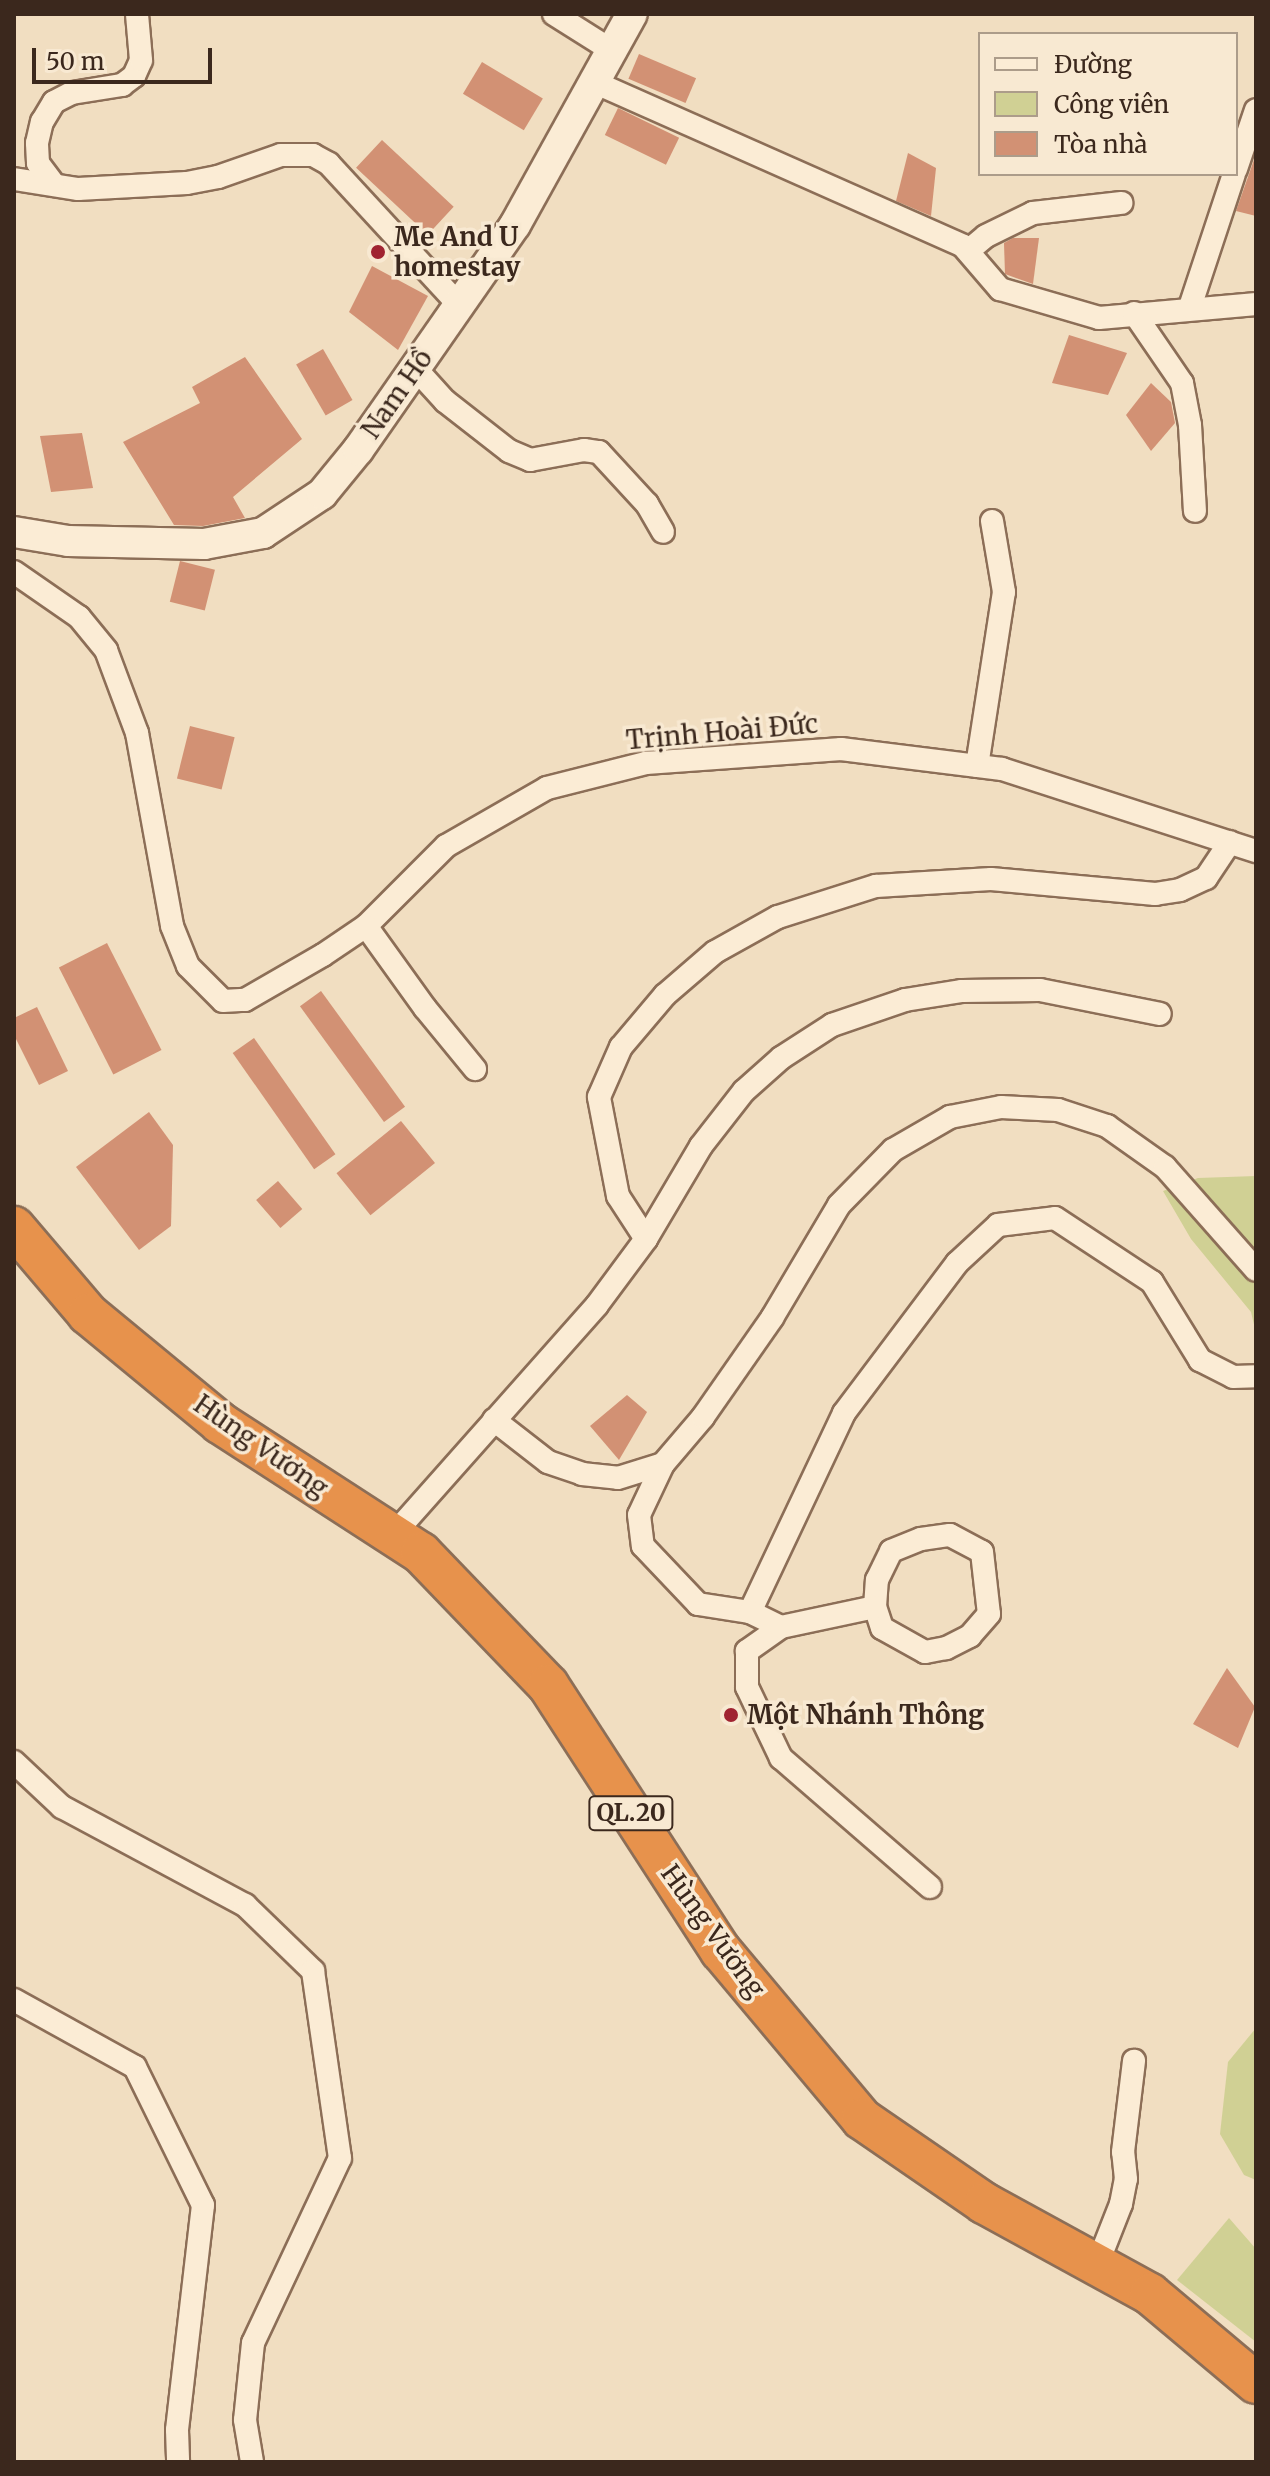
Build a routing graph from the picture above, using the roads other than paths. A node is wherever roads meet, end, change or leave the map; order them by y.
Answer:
1 (137, 14) edge
2 (554, 14) edge
3 (632, 14) edge
4 (614, 52) junction
5 (596, 83) junction
6 (1256, 110) edge
7 (1238, 163) edge
8 (1234, 176) edge
9 (14, 179) edge
10 (53, 183) junction
11 (1121, 203) dead end
12 (968, 251) junction
13 (1256, 304) edge
14 (459, 305) junction
15 (1190, 307) junction
16 (1134, 313) junction
17 (415, 368) junction
18 (1195, 511) dead end
19 (992, 521) dead end
20 (14, 532) edge
21 (663, 532) dead end
22 (14, 572) edge
23 (977, 766) junction
24 (1230, 842) junction
25 (1256, 851) edge
26 (366, 926) junction
27 (1160, 1014) dead end
28 (475, 1069) dead end
29 (14, 1227) edge
30 (646, 1239) junction
31 (1256, 1270) edge
32 (1256, 1376) edge
33 (494, 1420) junction
34 (663, 1464) junction
35 (393, 1535) junction
36 (875, 1607) junction
37 (750, 1612) junction
38 (781, 1627) junction
39 (14, 1762) edge
40 (930, 1887) dead end
41 (14, 2000) edge
42 (1134, 2061) dead end
43 (1097, 2265) junction
44 (1256, 2383) edge
45 (178, 2462) edge
46 (252, 2462) edge

1 - 10 street
2 - 4 street
3 - 4 street, Nam Hồ
4 - 5 street, Nam Hồ
5 - 12 street
5 - 14 street, Nam Hồ
6 - 7 street
8 - 15 street
9 - 10 street
10 - 14 street
11 - 12 street
12 - 16 street
13 - 15 street
14 - 17 street, Nam Hồ
15 - 16 street
16 - 18 street
17 - 20 street, Nam Hồ
17 - 21 street
19 - 23 street
22 - 26 street, Trịnh Hoài Đức
23 - 24 street, Trịnh Hoài Đức
23 - 26 street, Trịnh Hoài Đức
24 - 25 street, Trịnh Hoài Đức
24 - 30 street
26 - 28 street
27 - 30 street
29 - 35 highway, Hùng Vương / QL.20
30 - 33 street
31 - 34 street
32 - 37 street
33 - 34 street
33 - 35 street
34 - 37 street
35 - 43 highway, Hùng Vương / QL.20
36 - 36 street
36 - 38 street
37 - 38 street
38 - 40 street
39 - 46 street
41 - 45 street
42 - 43 street
43 - 44 highway, Hùng Vương / QL.20

